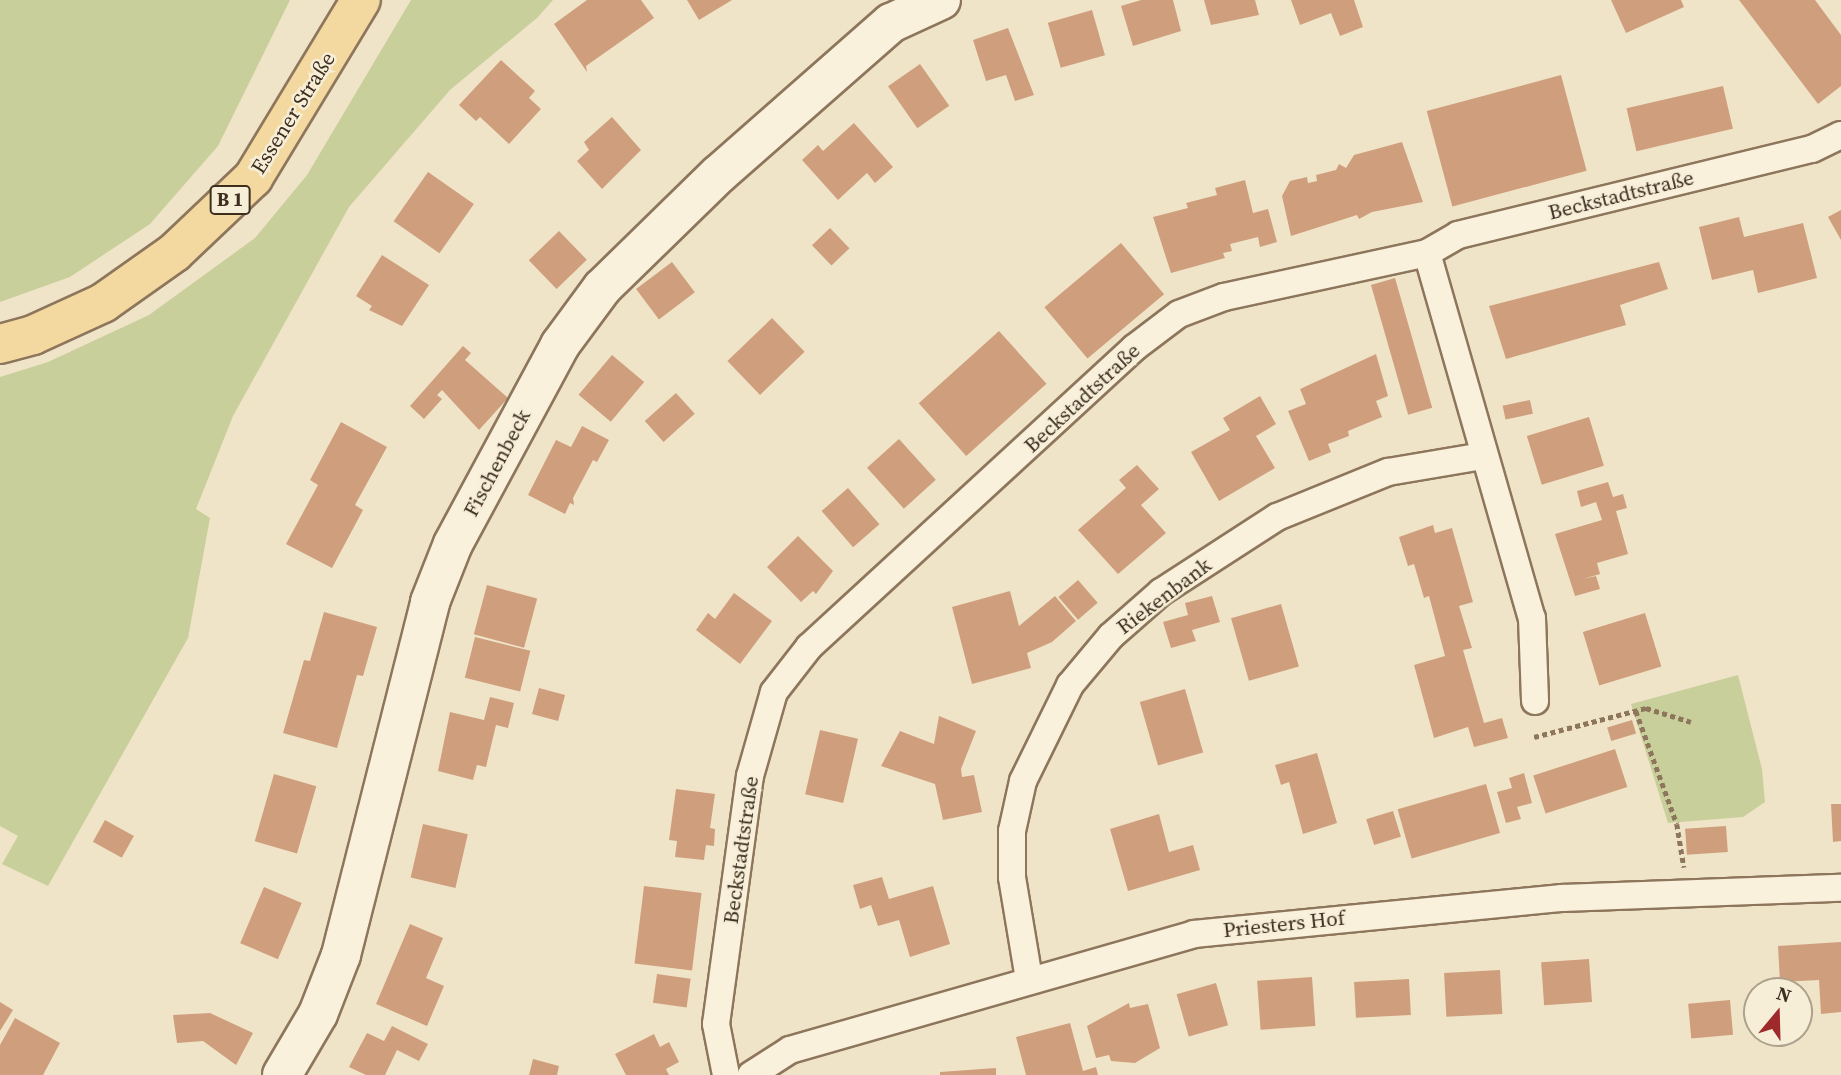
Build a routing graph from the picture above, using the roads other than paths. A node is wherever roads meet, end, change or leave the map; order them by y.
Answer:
1 (361, 0) edge
2 (941, 0) edge
3 (1841, 135) edge
4 (1427, 253) junction
5 (0, 344) edge
6 (1483, 456) junction
7 (1535, 701) dead end
8 (1841, 888) edge
9 (1029, 979) junction
10 (282, 1075) edge
11 (726, 1075) edge
12 (751, 1075) edge

1 - 5 main road, Essener Straße / B 1
2 - 10 street, Fischenbeck
3 - 4 street, Beckstadtstraße
4 - 6 street
4 - 11 street, Beckstadtstraße
6 - 7 street
6 - 9 street, Riekenbank
8 - 9 street, Priesters Hof
9 - 12 street, Priesters Hof

